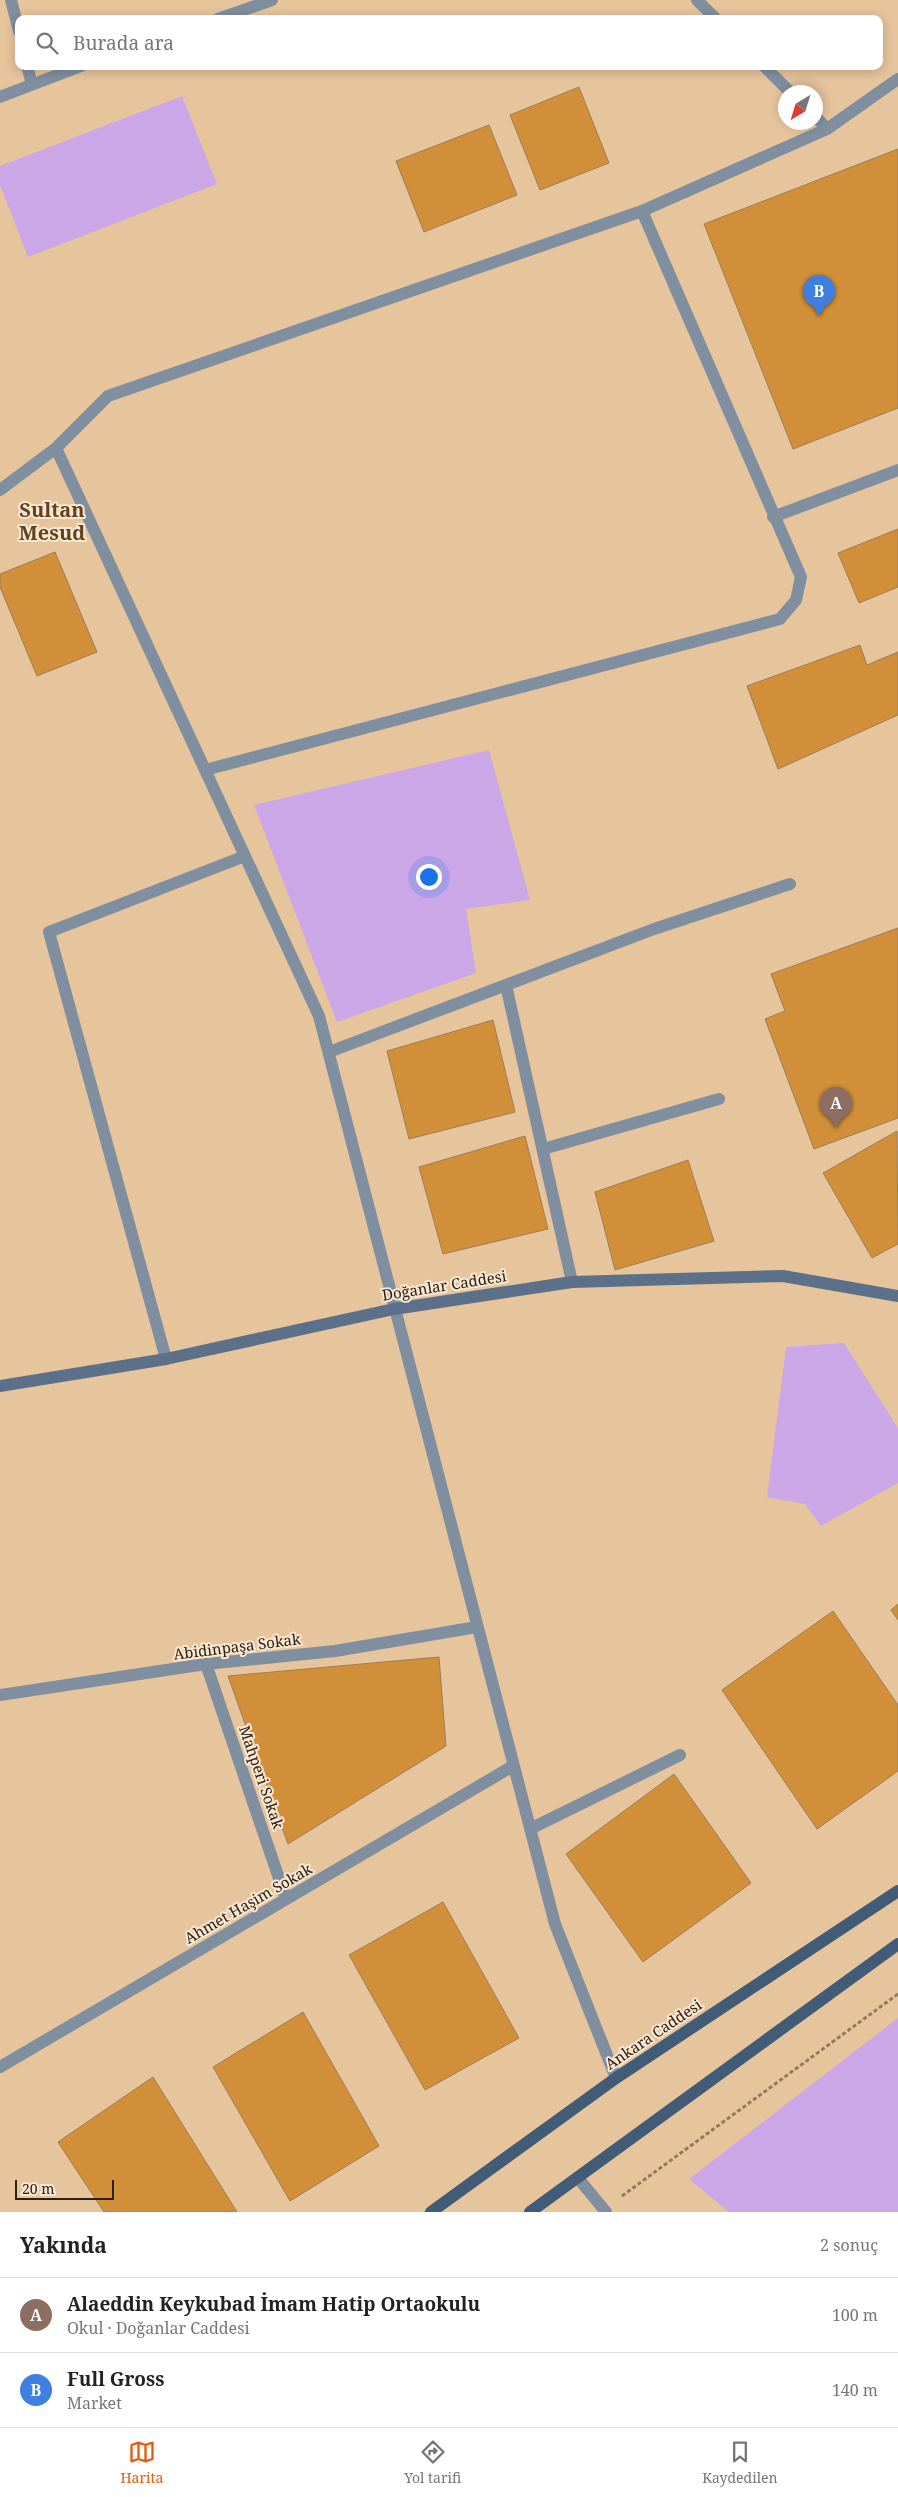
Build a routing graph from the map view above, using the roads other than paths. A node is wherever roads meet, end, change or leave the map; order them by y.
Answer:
1 (11, 0) edge
2 (272, 0) edge
3 (697, 0) edge
4 (229, 15) edge
5 (712, 15) edge
6 (15, 16) edge
7 (28, 70) edge
8 (70, 70) edge
9 (768, 70) edge
10 (898, 79) edge
11 (32, 84) junction
12 (783, 85) edge
13 (0, 97) edge
14 (823, 125) edge
15 (827, 129) junction
16 (642, 211) junction
17 (56, 448) junction
18 (898, 470) edge
19 (0, 490) edge
20 (773, 517) junction
21 (206, 770) junction
22 (245, 856) junction
23 (790, 884) dead end
24 (506, 985) junction
25 (329, 1052) junction
26 (719, 1098) dead end
27 (543, 1149) junction
28 (572, 1282) junction
29 (898, 1296) edge
30 (394, 1309) junction
31 (166, 1359) junction
32 (0, 1386) edge
33 (477, 1628) junction
34 (206, 1664) junction
35 (0, 1695) edge
36 (680, 1754) dead end
37 (513, 1766) junction
38 (530, 1829) junction
39 (898, 1892) edge
40 (286, 1899) junction
41 (898, 1944) edge
42 (0, 2067) edge
43 (616, 2078) junction
44 (578, 2178) junction
45 (605, 2211) edge
46 (431, 2212) edge
47 (530, 2212) edge

1 - 6 street
2 - 4 street
3 - 5 street
7 - 11 street
8 - 11 street
9 - 12 street
10 - 15 street
11 - 13 street
14 - 15 street
15 - 16 street
16 - 17 street
16 - 20 street
17 - 19 street
17 - 21 street
18 - 20 street
20 - 21 street
21 - 22 street
22 - 25 street
22 - 31 street
23 - 24 street
24 - 25 street
24 - 27 street
25 - 30 street
26 - 27 street
27 - 28 street
28 - 29 street, Doğanlar Caddesi
28 - 30 street, Doğanlar Caddesi
30 - 31 street, Doğanlar Caddesi
30 - 33 street
31 - 32 street, Doğanlar Caddesi
33 - 34 street, Abidinpaşa Sokak
33 - 37 street
34 - 35 street, Abidinpaşa Sokak
34 - 40 street, Mahperi Sokak
36 - 38 street
37 - 38 street
37 - 40 street, Ahmet Haşim Sokak
38 - 43 street
39 - 43 main road, Ankara Caddesi
40 - 42 street, Ahmet Haşim Sokak
41 - 44 main road
43 - 46 main road, Ankara Caddesi
44 - 45 street
44 - 47 main road

